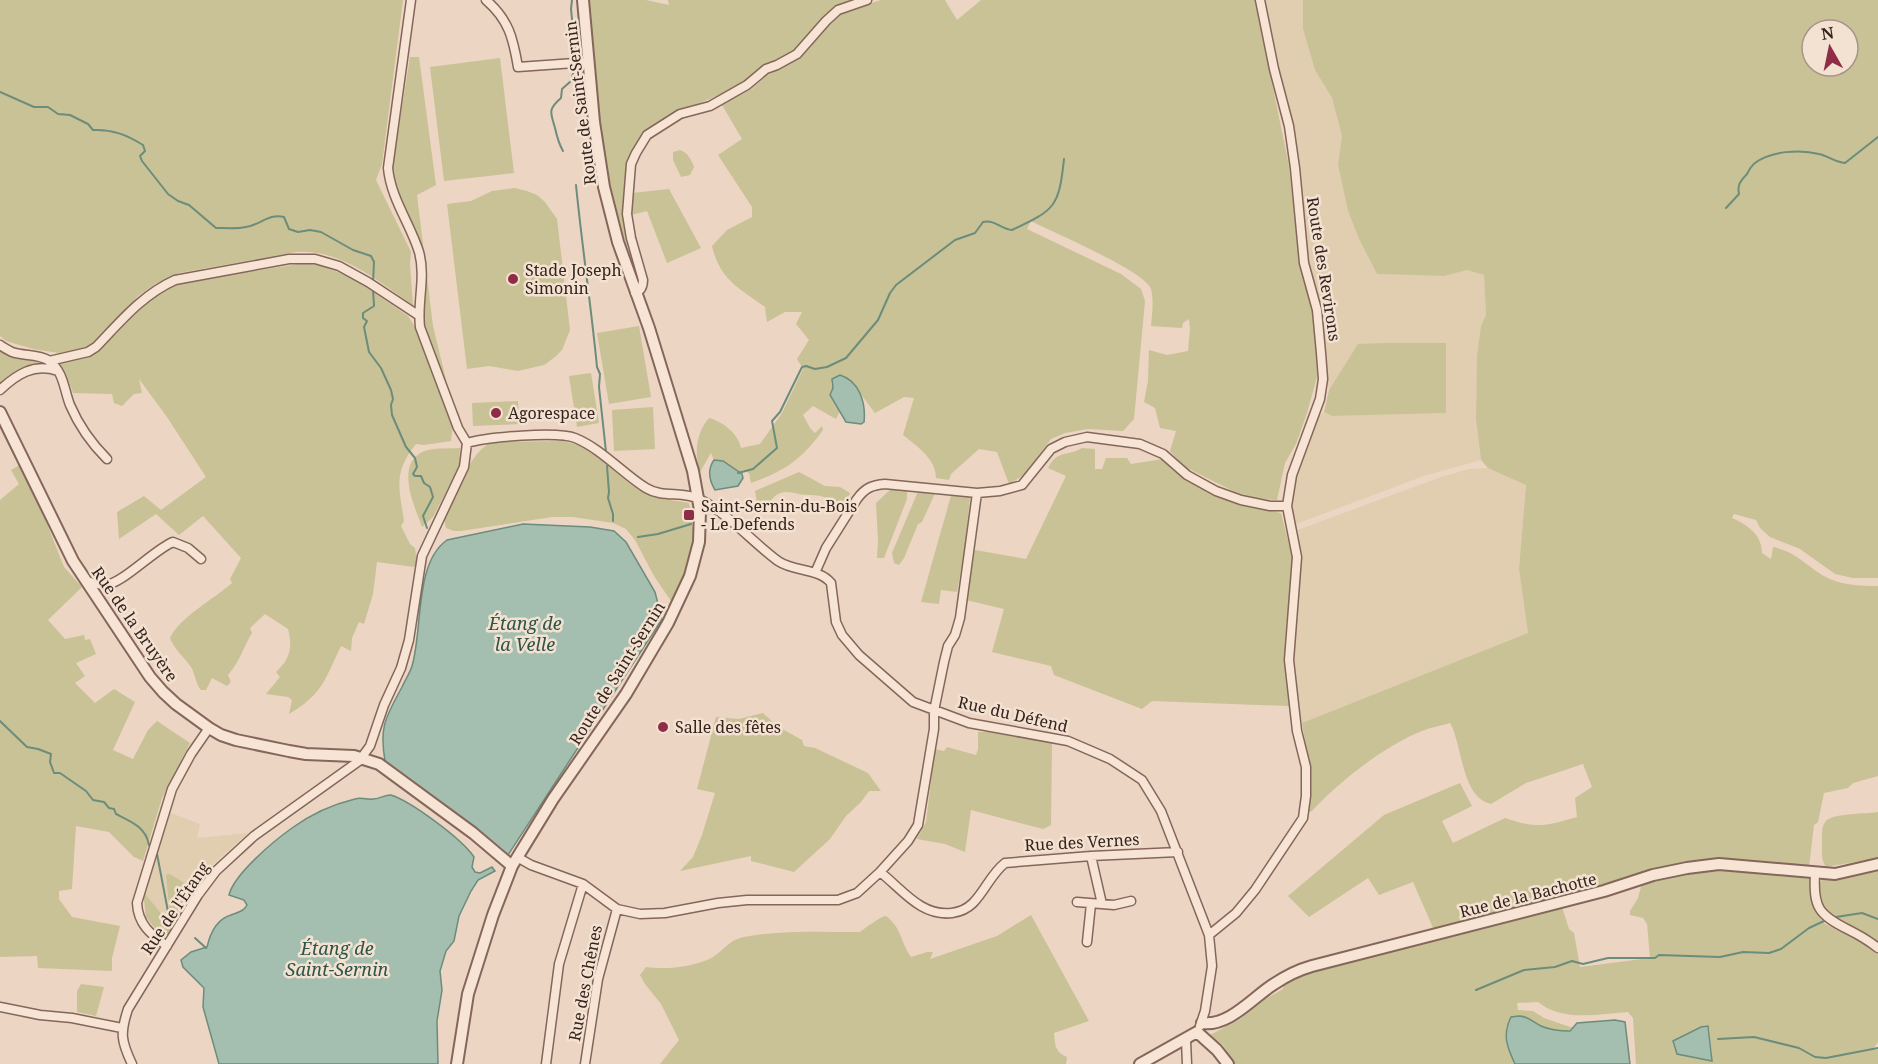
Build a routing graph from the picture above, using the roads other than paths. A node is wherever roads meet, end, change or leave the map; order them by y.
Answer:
1 (411, 0) edge
2 (486, 0) edge
3 (583, 0) edge
4 (867, 0) edge
5 (1260, 0) edge
6 (580, 62) junction
7 (635, 293) junction
8 (418, 315) junction
9 (0, 345) edge
10 (49, 361) junction
11 (59, 372) junction
12 (0, 390) edge
13 (0, 412) edge
14 (0, 435) edge
15 (15, 440) junction
16 (467, 443) junction
17 (107, 459) dead end
18 (977, 493) junction
19 (699, 499) junction
20 (1287, 506) junction
21 (201, 559) dead end
22 (815, 573) junction
23 (86, 581) junction
24 (934, 711) junction
25 (209, 728) junction
26 (363, 757) junction
27 (1178, 852) junction
28 (1091, 856) junction
29 (515, 862) junction
30 (1878, 864) edge
31 (880, 872) junction
32 (1815, 874) junction
33 (583, 884) junction
34 (1077, 902) dead end
35 (1131, 902) dead end
36 (1091, 904) junction
37 (1102, 904) junction
38 (617, 909) junction
39 (1209, 935) junction
40 (1087, 942) dead end
41 (167, 946) junction
42 (1878, 948) edge
43 (0, 1007) edge
44 (122, 1028) junction
45 (1200, 1028) junction
46 (1186, 1040) junction
47 (132, 1064) edge
48 (457, 1064) edge
49 (546, 1064) edge
50 (585, 1064) edge
51 (1140, 1064) edge
52 (1187, 1064) edge
53 (1228, 1064) edge

1 - 8 street
2 - 6 street
3 - 6 street, Route de Saint-Sernin
4 - 7 street
5 - 20 street, Route des Revirons
6 - 7 street, Route de Saint-Sernin
7 - 19 street, Route de Saint-Sernin
8 - 10 street
8 - 16 street
9 - 10 street
10 - 11 street
11 - 12 street
11 - 17 street
13 - 15 street, Rue de la Bruyère
14 - 15 street
15 - 23 street, Rue de la Bruyère
16 - 19 street
16 - 26 street
18 - 20 street
18 - 22 street
18 - 24 street
19 - 22 street
19 - 29 street, Route de Saint-Sernin
20 - 39 street, Route des Revirons
21 - 23 street
22 - 24 street, Rue du Défend
23 - 25 street, Rue de la Bruyère
24 - 27 street, Rue du Défend
24 - 31 street
25 - 26 street, Rue de la Bruyère
25 - 41 street
26 - 29 street
26 - 41 street, Rue de l'Étang
27 - 28 street, Rue des Vernes
27 - 39 street, Rue du Défend
28 - 31 street, Rue des Vernes
28 - 37 street
29 - 33 street
29 - 48 street, Route de Saint-Sernin
30 - 32 street, Rue de la Bachotte
31 - 38 street
32 - 42 street
32 - 45 street, Rue de la Bachotte
33 - 38 street
33 - 49 street
34 - 36 street
35 - 37 street
36 - 37 street
36 - 40 street
38 - 50 street, Rue des Chênes
39 - 45 street, Rue du Défend
41 - 44 street, Rue de l'Étang
43 - 44 street
44 - 47 street
45 - 46 street
45 - 53 street
46 - 51 street
46 - 52 street

